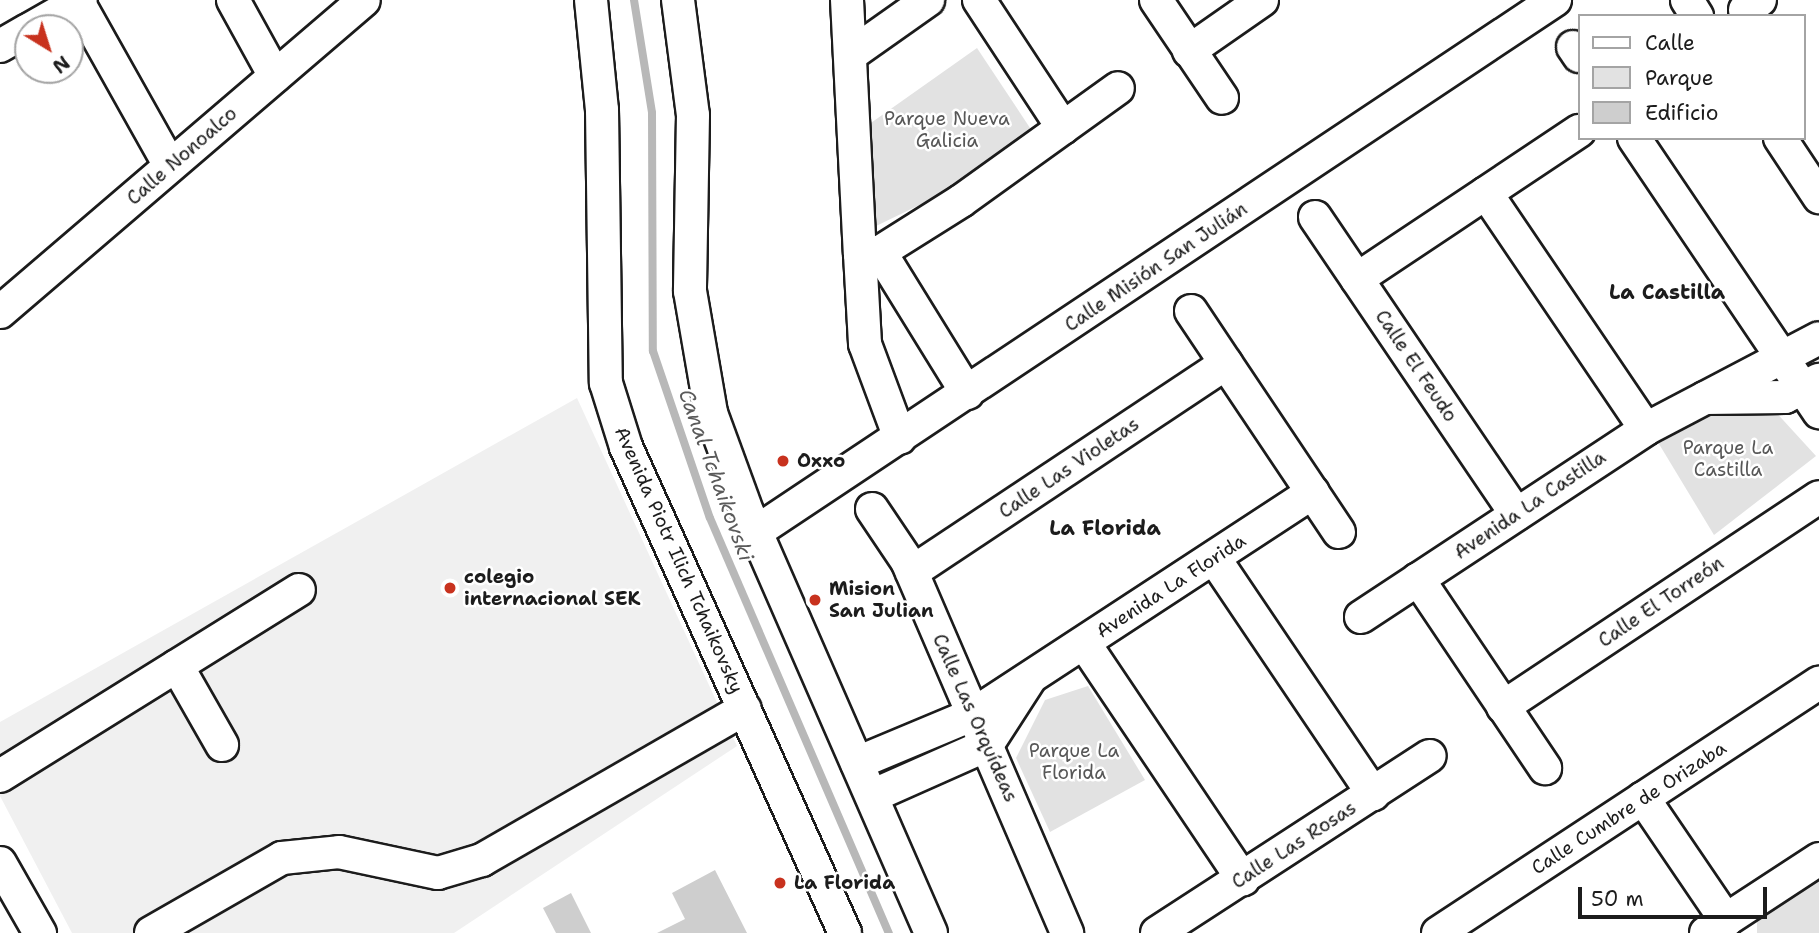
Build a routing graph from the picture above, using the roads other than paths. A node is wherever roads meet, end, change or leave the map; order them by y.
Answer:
1 (233, 0) edge
2 (364, 0) edge
3 (591, 0) edge
4 (678, 0) edge
5 (847, 0) edge
6 (928, 0) edge
7 (979, 0) edge
8 (1156, 0) edge
9 (1262, 0) edge
10 (1555, 0) edge
11 (79, 1) edge
12 (56, 14) edge
13 (1189, 51) junction
14 (853, 53) junction
15 (275, 76) junction
16 (1118, 88) dead end
17 (1222, 98) dead end
18 (1063, 128) junction
19 (1577, 132) edge
20 (1635, 140) edge
21 (1781, 140) edge
22 (170, 166) junction
23 (1486, 193) junction
24 (1819, 197) edge
25 (1315, 217) dead end
26 (870, 253) junction
27 (1357, 279) junction
28 (1191, 311) dead end
29 (0, 312) edge
30 (1819, 338) edge
31 (1784, 360) junction
32 (1226, 363) junction
33 (967, 393) junction
34 (1814, 394) edge
35 (1703, 398) junction
36 (1646, 429) junction
37 (900, 438) junction
38 (1313, 492) junction
39 (1819, 497) edge
40 (872, 509) dead end
41 (1516, 514) junction
42 (756, 532) junction
43 (1339, 532) dead end
44 (1214, 558) junction
45 (912, 572) junction
46 (1418, 579) junction
47 (299, 590) dead end
48 (1361, 617) dead end
49 (1084, 643) junction
50 (177, 666) junction
51 (1029, 679) junction
52 (1819, 682) edge
53 (1503, 707) junction
54 (745, 709) junction
55 (974, 714) junction
56 (222, 745) dead end
57 (987, 745) junction
58 (1430, 756) dead end
59 (856, 763) junction
60 (1545, 768) dead end
61 (0, 776) edge
62 (1373, 794) junction
63 (872, 796) junction
64 (1643, 798) junction
65 (1819, 859) edge
66 (0, 863) edge
67 (1243, 880) junction
68 (1732, 923) edge
69 (40, 933) edge
70 (151, 933) edge
71 (845, 933) edge
72 (931, 933) edge
73 (1067, 933) edge
74 (1157, 933) edge
75 (1438, 933) edge

1 - 15 street
2 - 15 street, Calle Nonoalco
3 - 54 street, Avenida Piotr Ilich Tchaikovsky
4 - 42 street
5 - 14 street
6 - 14 street
7 - 18 street
8 - 13 street
9 - 13 street
10 - 33 street, Calle Misión San Julián
11 - 12 street
11 - 22 street
13 - 17 street
14 - 26 street
15 - 22 street, Calle Nonoalco
16 - 18 street
18 - 26 street
19 - 23 street
20 - 31 street
21 - 24 street
22 - 29 street, Calle Nonoalco
23 - 27 street
23 - 36 street
25 - 27 street, Calle El Feudo
26 - 33 street
26 - 37 street
27 - 41 street, Calle El Feudo
28 - 32 street
30 - 31 street, Avenida La Castilla
31 - 34 street
31 - 35 street, Avenida La Castilla
32 - 38 street
32 - 45 street, Calle Las Violetas
33 - 37 street, Calle Misión San Julián
34 - 35 street, Avenida La Castilla
35 - 36 street, Avenida La Castilla
36 - 41 street, Avenida La Castilla
37 - 42 street, Calle Misión San Julián
38 - 43 street
38 - 44 street, Avenida La Florida
39 - 53 street, Calle El Torreón
40 - 45 street, Calle Las Orquídeas
41 - 46 street, Avenida La Castilla
42 - 59 street
44 - 49 street, Avenida La Florida
44 - 62 street
45 - 55 street, Calle Las Orquídeas
46 - 48 street, Avenida La Castilla
46 - 53 street
47 - 50 street
49 - 51 street, Avenida La Florida
49 - 67 street
50 - 56 street
50 - 61 street
51 - 55 street, Avenida La Florida
51 - 57 street, Avenida La Florida
52 - 64 street, Calle Cumbre de Orizaba
53 - 60 street
54 - 70 street
54 - 71 street, Avenida Piotr Ilich Tchaikovsky
55 - 57 street, Calle Las Orquídeas
55 - 59 street, Avenida La Florida
57 - 63 street
57 - 73 street, Calle Las Orquídeas
58 - 62 street, Calle Las Rosas
59 - 63 street
62 - 67 street, Calle Las Rosas
63 - 72 street
64 - 68 street
64 - 75 street, Calle Cumbre de Orizaba
65 - 68 street
66 - 69 street
67 - 74 street, Calle Las Rosas

